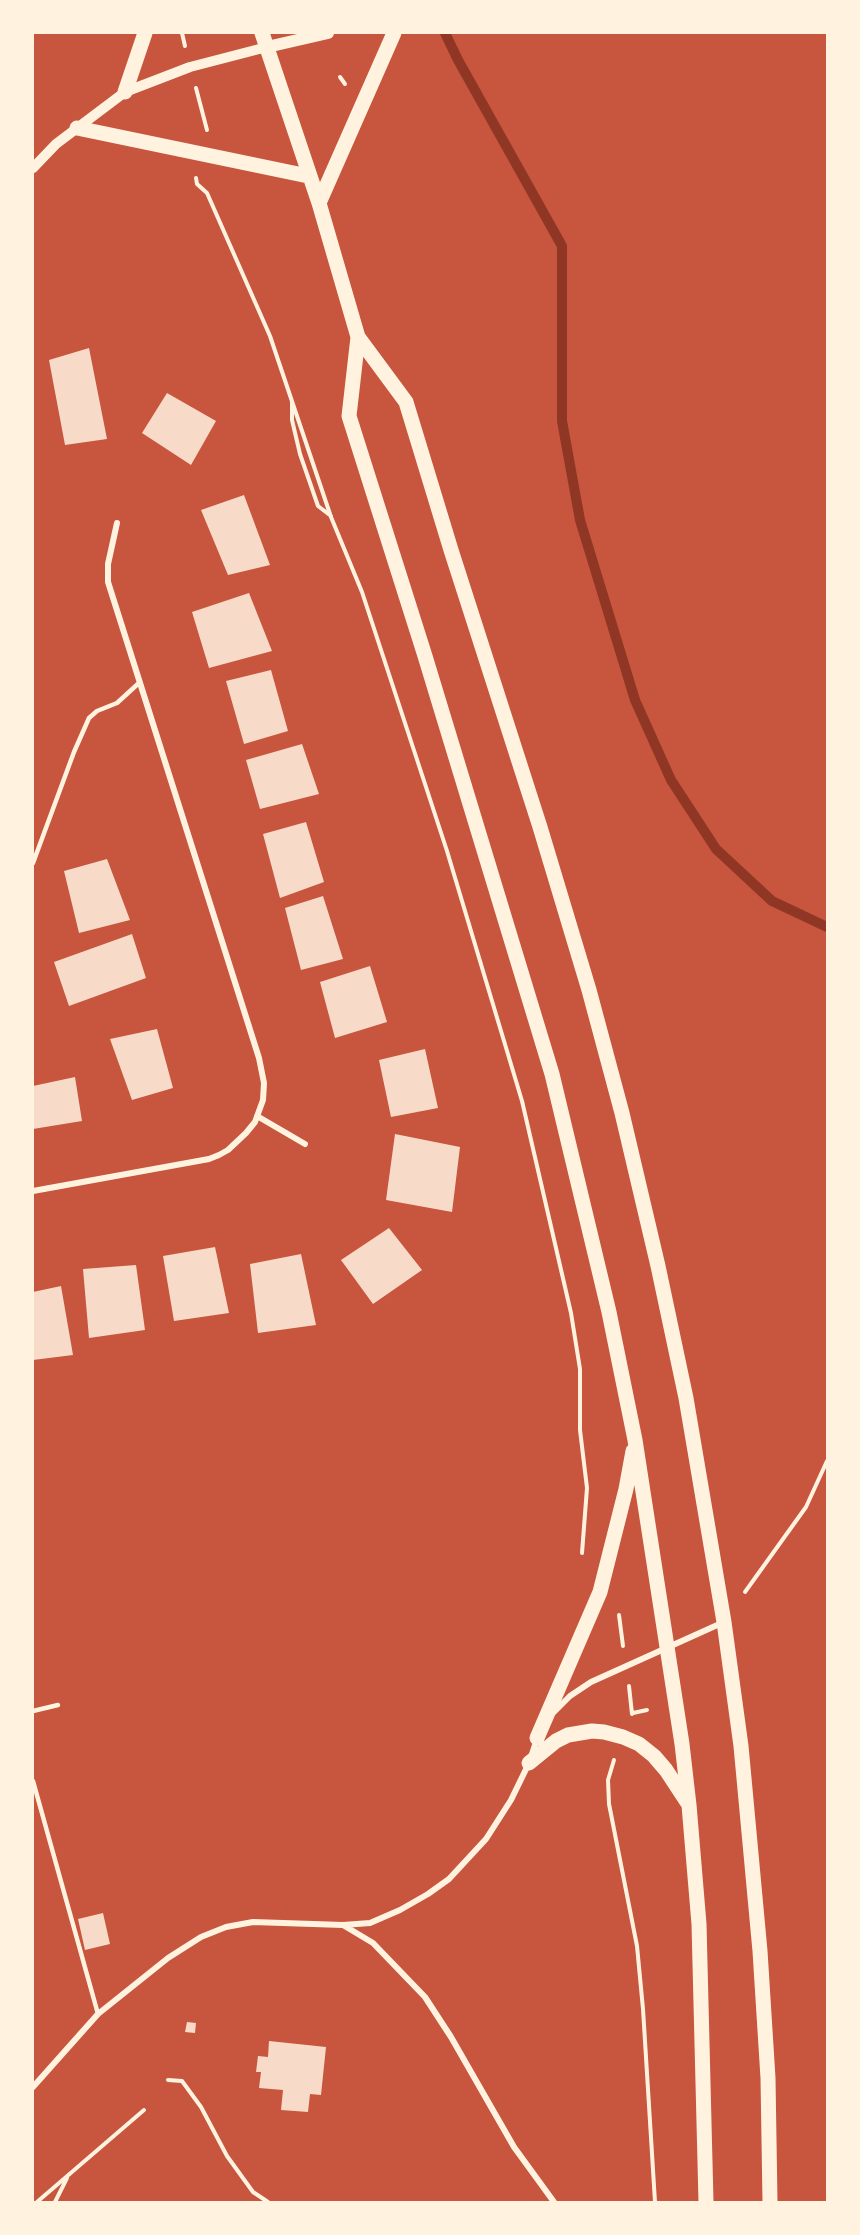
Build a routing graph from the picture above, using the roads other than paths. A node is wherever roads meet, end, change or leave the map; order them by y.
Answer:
1 (145, 33) edge
2 (328, 33) edge
3 (394, 33) edge
4 (264, 40) edge
5 (125, 92) junction
6 (77, 128) junction
7 (33, 168) edge
8 (308, 176) junction
9 (319, 203) junction
10 (358, 337) junction
11 (117, 523) dead end
12 (140, 682) junction
13 (33, 863) edge
14 (257, 1116) junction
15 (305, 1144) dead end
16 (33, 1191) edge
17 (635, 1440) junction
18 (724, 1622) junction
19 (666, 1648) junction
20 (58, 1705) dead end
21 (33, 1712) edge
22 (537, 1738) junction
23 (529, 1762) junction
24 (33, 1782) edge
25 (689, 1805) junction
26 (343, 1925) junction
27 (98, 2014) junction
28 (33, 2086) edge
29 (554, 2202) edge
30 (706, 2202) edge
31 (770, 2202) edge

1 - 5 main road
2 - 4 main road
3 - 9 main road
4 - 5 street
4 - 8 main road
5 - 6 street
6 - 7 street
6 - 8 main road
8 - 9 main road
9 - 10 main road
10 - 17 main road
10 - 18 main road
11 - 12 street
12 - 13 lane
12 - 14 street
14 - 15 street
14 - 16 street
17 - 19 main road
17 - 22 main road
18 - 19 street
18 - 31 main road
19 - 22 street
19 - 25 main road
20 - 21 lane
22 - 23 street
23 - 25 main road
23 - 26 street
24 - 27 lane
25 - 30 main road
26 - 27 street
26 - 29 street
27 - 28 street

